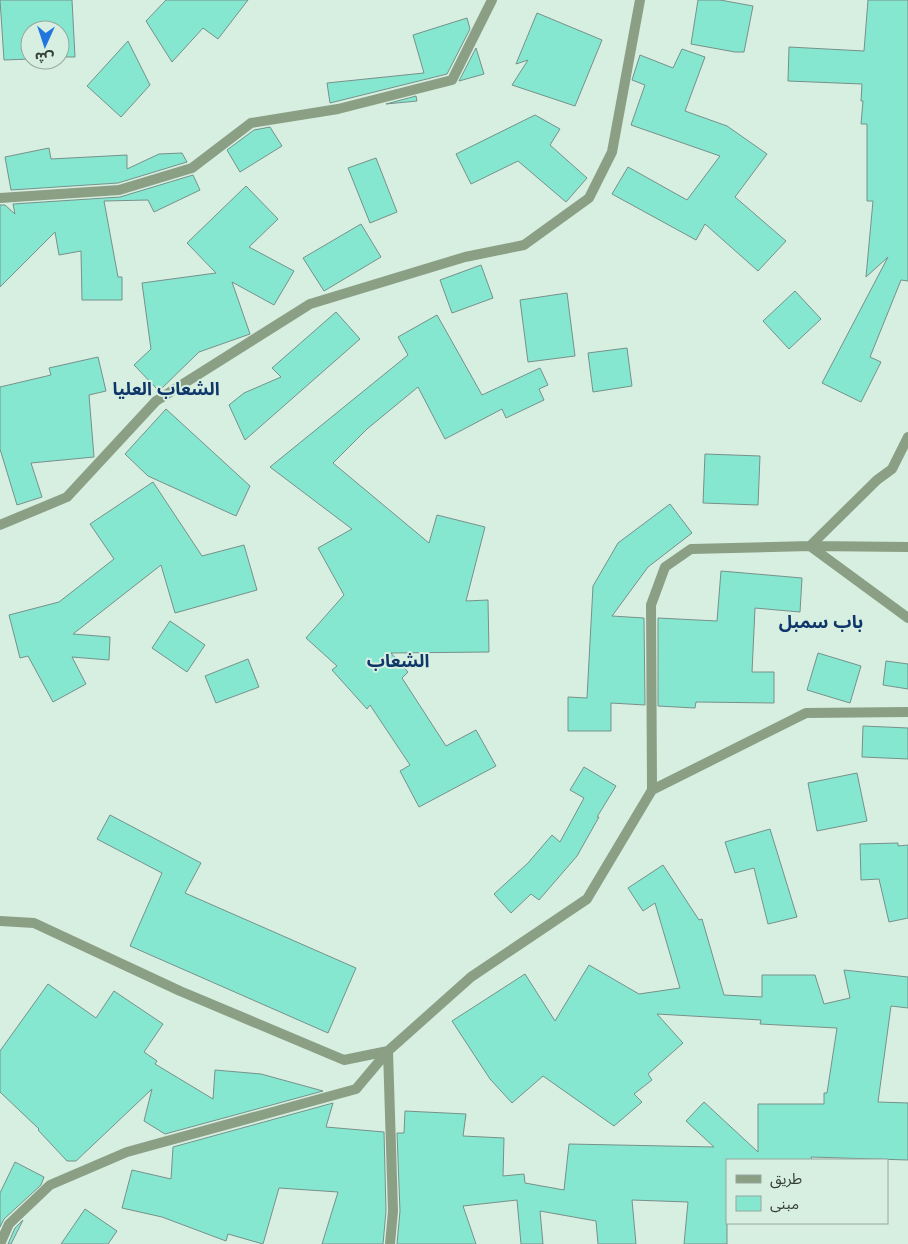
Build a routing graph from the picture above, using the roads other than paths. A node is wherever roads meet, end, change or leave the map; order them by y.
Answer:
1 (492, 0) edge
2 (640, 0) edge
3 (0, 198) edge
4 (908, 437) edge
5 (0, 525) edge
6 (810, 546) junction
7 (908, 546) edge
8 (908, 618) edge
9 (908, 712) edge
10 (652, 790) junction
11 (0, 921) edge
12 (388, 1051) junction
13 (0, 1244) edge
14 (390, 1244) edge

1 - 3 street
2 - 5 street
4 - 6 street
6 - 7 street
6 - 8 street
6 - 10 street
9 - 10 street
10 - 12 street
11 - 12 street
12 - 13 street
12 - 14 street

